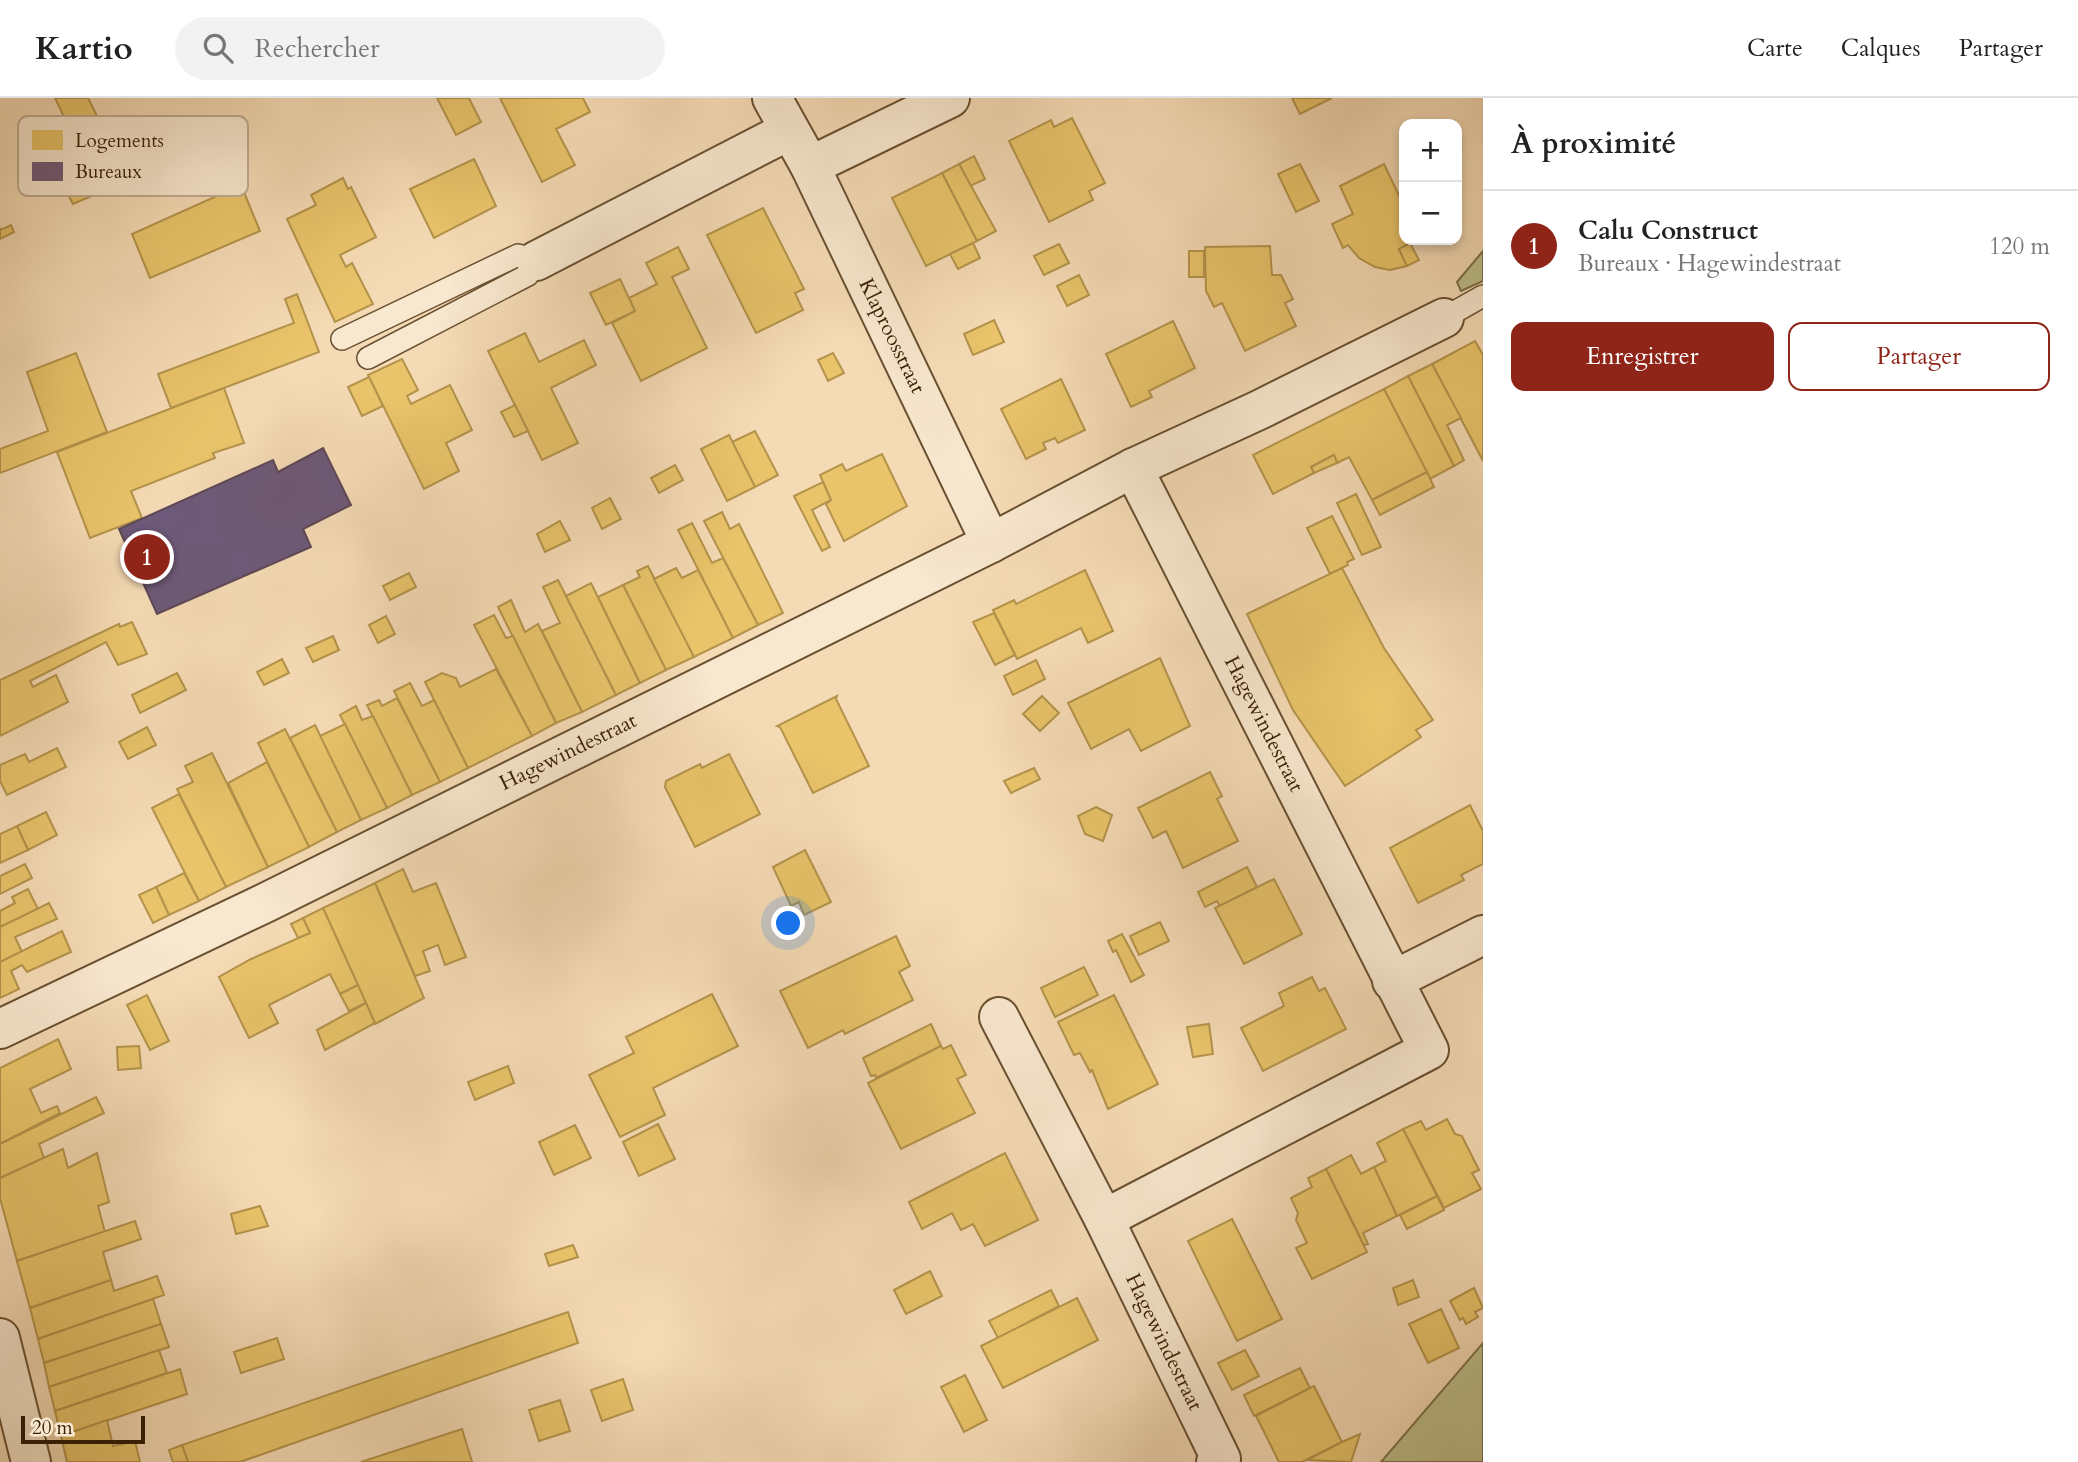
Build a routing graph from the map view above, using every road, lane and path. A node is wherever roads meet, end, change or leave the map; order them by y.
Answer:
1 (950, 98) edge
2 (780, 114) edge
3 (810, 166) junction
4 (536, 261) junction
5 (1483, 296) edge
6 (1444, 318) joint
7 (342, 339) dead end
8 (368, 358) dead end
9 (1133, 468) junction
10 (991, 544) junction
11 (1483, 935) edge
12 (1392, 981) junction
13 (999, 1017) dead end
14 (0, 1029) edge
15 (1104, 1219) junction
16 (0, 1338) edge
17 (31, 1462) edge
18 (1216, 1462) edge

1 - 3 street
2 - 3 street, Klaproosstraat
2 - 4 street, Klaproosstraat
3 - 10 street, Klaproosstraat
4 - 7 lane
4 - 8 lane
5 - 6 lane
6 - 9 street, Hagewindestraat
9 - 10 street, Hagewindestraat
9 - 12 street, Hagewindestraat
10 - 14 street, Hagewindestraat
11 - 12 street
12 - 15 street, Hagewindestraat
13 - 15 street, Hagewindestraat
15 - 18 street, Hagewindestraat
16 - 17 street

